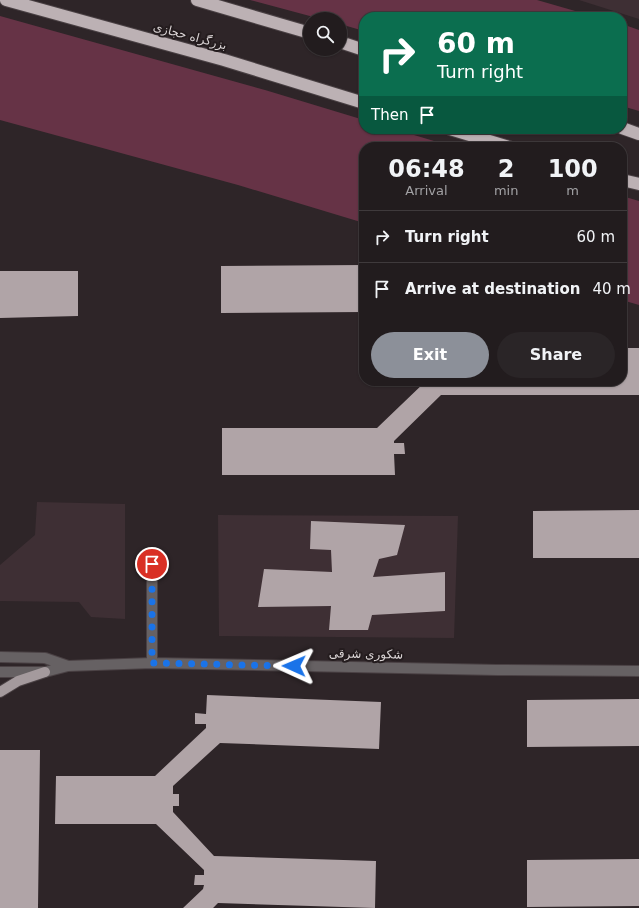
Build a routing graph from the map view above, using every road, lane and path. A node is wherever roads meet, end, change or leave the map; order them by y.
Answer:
1 (6, 0) edge
2 (197, 0) edge
3 (303, 31) edge
4 (347, 44) edge
5 (359, 48) edge
6 (359, 101) edge
7 (627, 130) edge
8 (466, 134) edge
9 (639, 134) edge
10 (493, 142) edge
11 (627, 181) edge
12 (639, 184) edge
13 (152, 564) dead end
14 (0, 657) edge
15 (152, 663) junction
16 (68, 666) junction
17 (639, 671) edge
18 (0, 672) edge
19 (45, 672) junction
20 (0, 692) edge

1 - 6 highway, بزرگراه حجازی
2 - 3 highway
4 - 5 highway
7 - 9 highway
8 - 10 highway
11 - 12 highway
13 - 15 street
14 - 16 street, شکوری شرقی
15 - 16 street, شکوری شرقی
15 - 17 street, شکوری شرقی
16 - 19 street, شکوری شرقی
18 - 19 street, شکوری شرقی
19 - 20 main road

